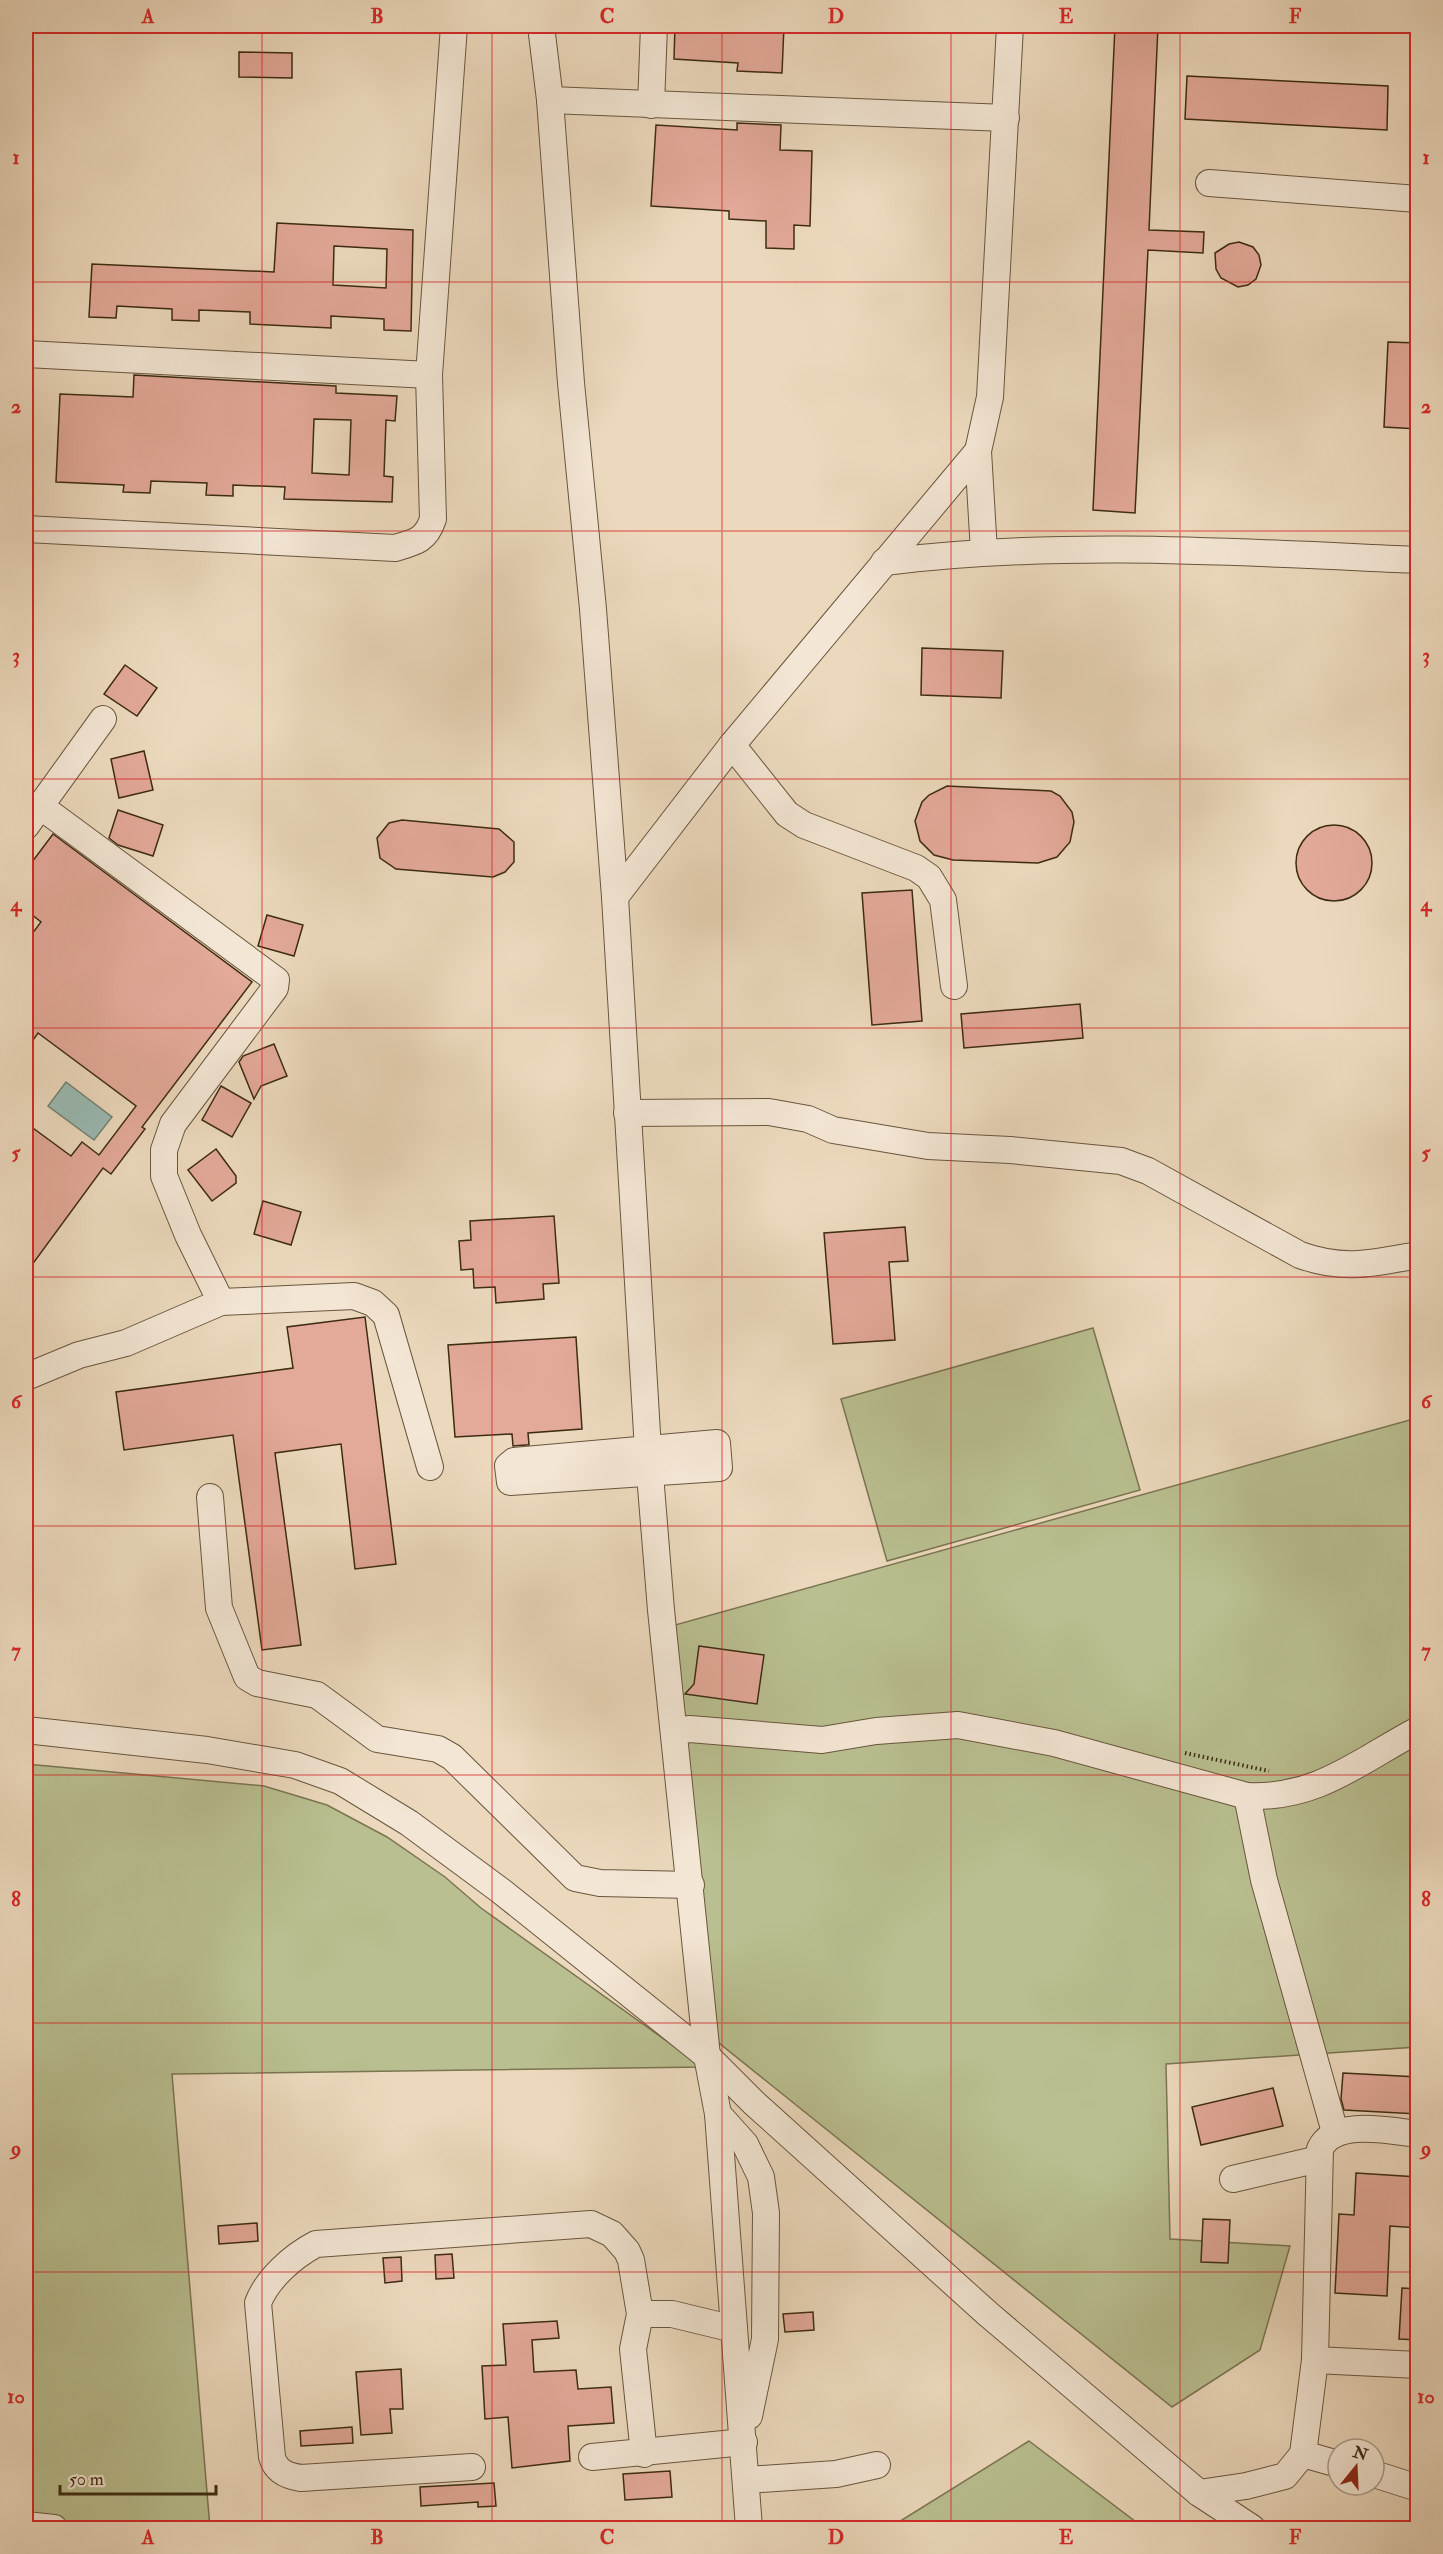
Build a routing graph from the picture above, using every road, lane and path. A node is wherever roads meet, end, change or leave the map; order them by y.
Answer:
1 (454, 26) edge
2 (541, 26) edge
3 (654, 26) edge
4 (1010, 26) edge
5 (550, 100) junction
6 (651, 105) junction
7 (1006, 118) junction
8 (1209, 183) dead end
9 (1418, 199) edge
10 (26, 354) edge
11 (429, 375) junction
12 (978, 451) junction
13 (26, 529) edge
14 (984, 552) junction
15 (1418, 560) edge
16 (884, 562) junction
17 (103, 719) dead end
18 (732, 745) junction
19 (40, 806) junction
20 (26, 826) edge
21 (615, 897) junction
22 (954, 986) dead end
23 (627, 1113) junction
24 (1418, 1255) edge
25 (221, 1302) junction
26 (26, 1377) edge
27 (718, 1456) dead end
28 (649, 1461) junction
29 (430, 1467) dead end
30 (567, 1467) dead end
31 (210, 1497) dead end
32 (26, 1730) edge
33 (1418, 1730) edge
34 (674, 1731) junction
35 (1247, 1796) junction
36 (691, 1885) junction
37 (707, 2056) junction
38 (718, 2114) junction
39 (1335, 2132) junction
40 (1418, 2134) edge
41 (1319, 2159) junction
42 (1233, 2179) dead end
43 (640, 2314) junction
44 (734, 2329) junction
45 (1315, 2360) junction
46 (1418, 2365) edge
47 (744, 2442) junction
48 (644, 2454) junction
49 (1303, 2454) junction
50 (592, 2457) dead end
51 (1326, 2461) edge
52 (877, 2465) dead end
53 (472, 2467) dead end
54 (1386, 2478) edge
55 (746, 2480) junction
56 (1418, 2488) edge
57 (1199, 2493) junction
58 (26, 2525) edge
59 (54, 2529) edge
60 (749, 2529) edge
61 (1252, 2529) edge

1 - 11 street
2 - 5 street
3 - 6 street
4 - 7 street
5 - 6 street
5 - 21 street
6 - 7 street
7 - 12 street
8 - 9 street
10 - 11 street
11 - 13 street
12 - 14 street
12 - 16 street
14 - 15 street
14 - 16 street
16 - 18 street
17 - 19 street
18 - 21 street
18 - 22 street
19 - 20 street
19 - 25 street
21 - 23 street
23 - 24 street
23 - 28 street
25 - 26 street
25 - 29 street
27 - 28 street
28 - 30 street
28 - 34 street
31 - 36 street
32 - 37 street
33 - 35 street
34 - 35 street
34 - 36 street
35 - 39 street
36 - 37 street
37 - 38 street
37 - 57 street
38 - 44 street
38 - 47 street
39 - 40 street
39 - 41 street
41 - 42 street
41 - 45 street
43 - 44 street
43 - 48 street
43 - 53 street
44 - 47 street
45 - 46 street
45 - 49 street
47 - 48 street
47 - 55 street
48 - 50 street
49 - 51 street
49 - 57 street
52 - 55 street
54 - 56 street
55 - 60 street
57 - 61 street
58 - 59 street

